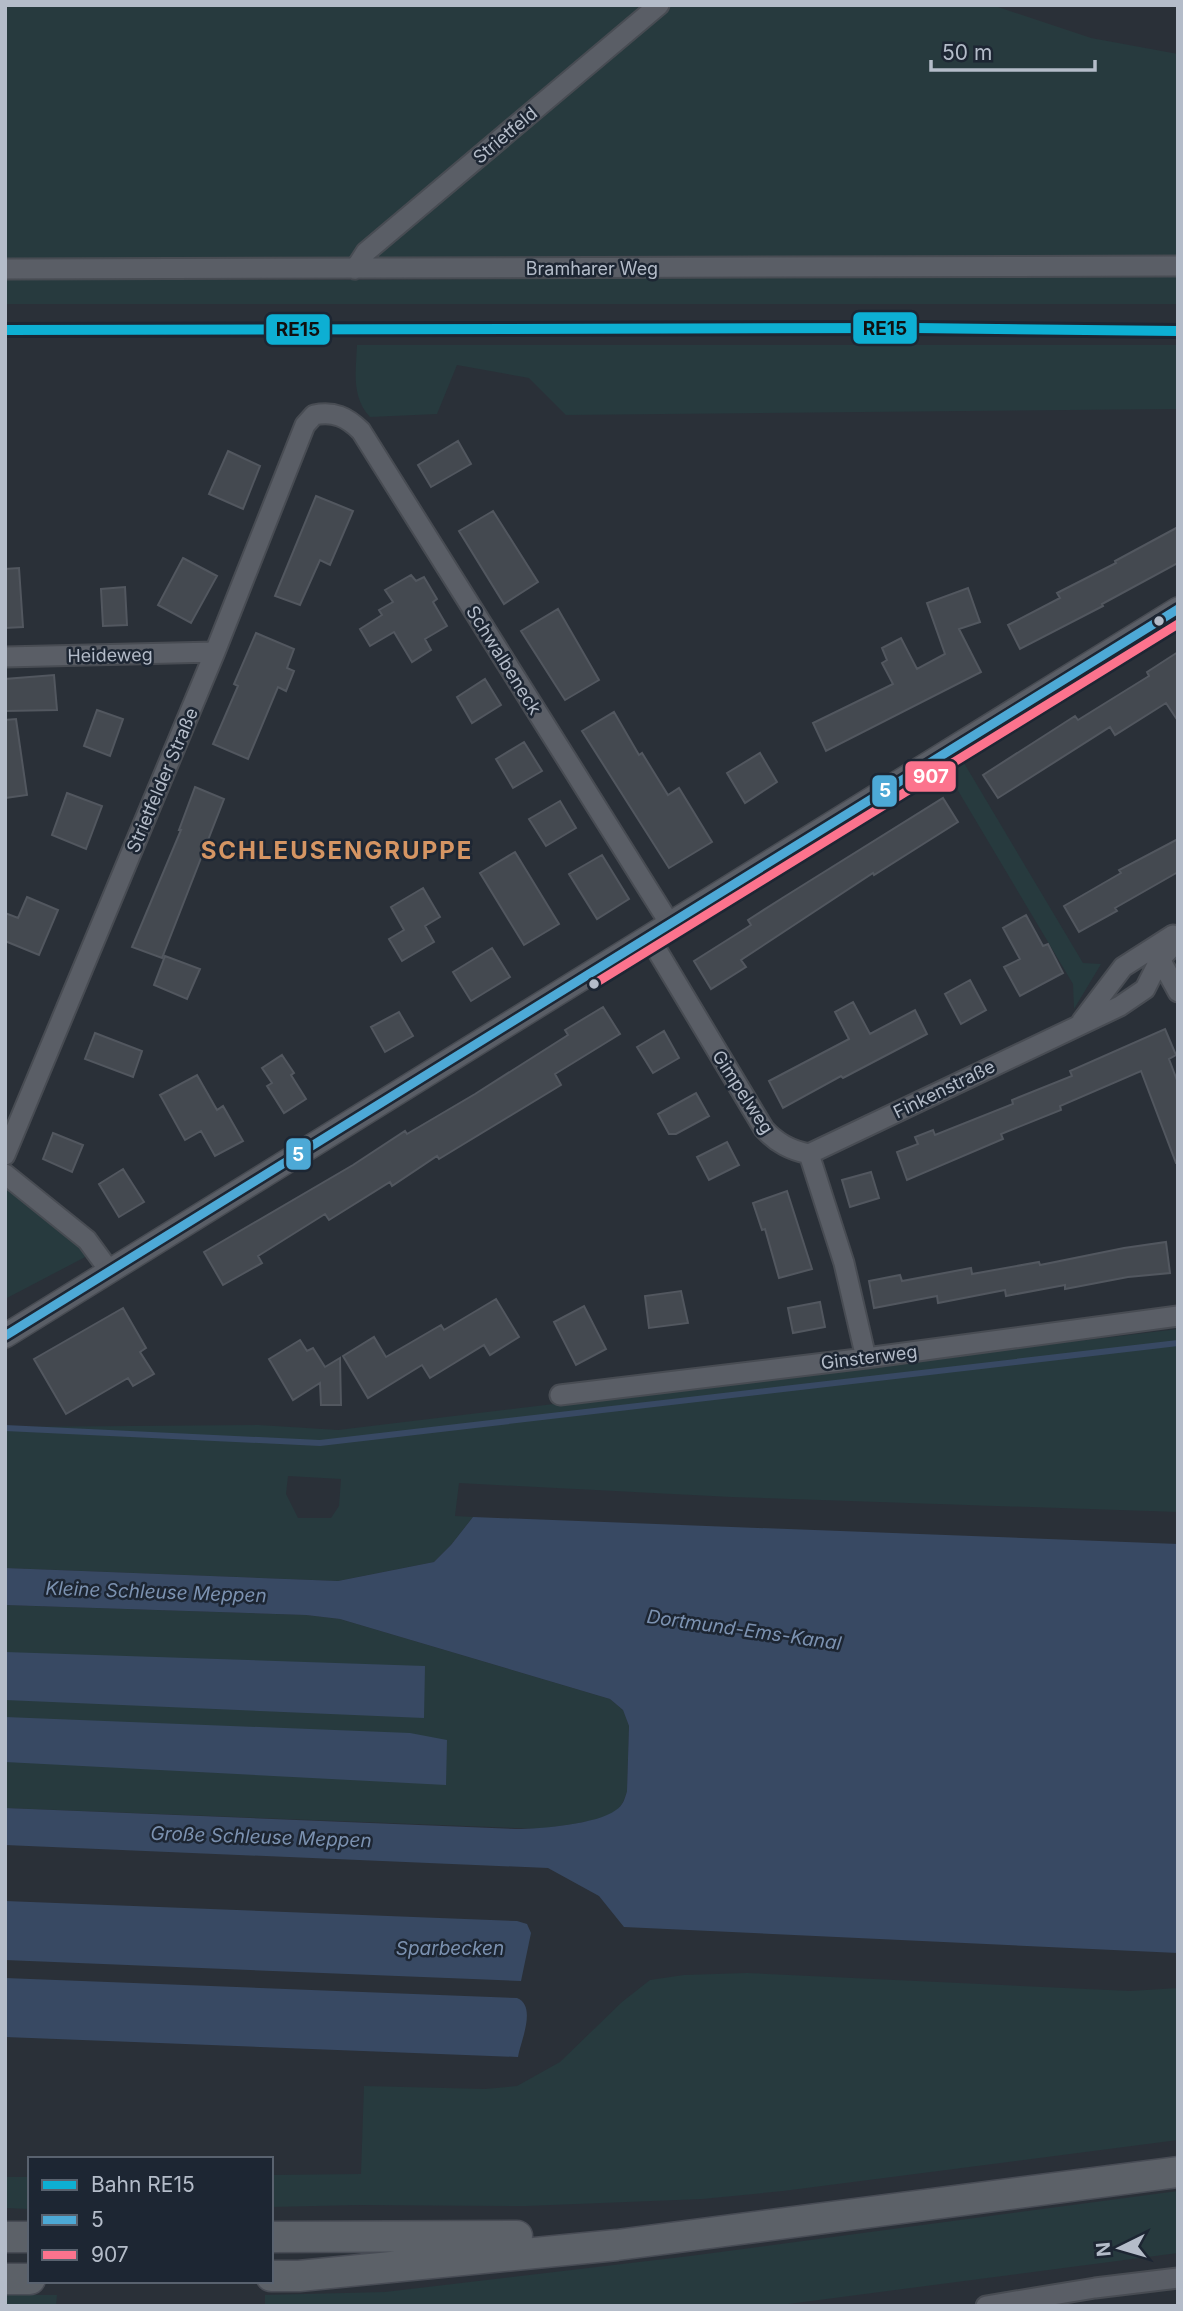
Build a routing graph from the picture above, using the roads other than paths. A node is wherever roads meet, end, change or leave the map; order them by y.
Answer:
1 (659, 5) edge
2 (1178, 266) edge
3 (5, 269) edge
4 (355, 270) junction
5 (324, 413) joint
6 (1178, 609) edge
7 (215, 652) junction
8 (5, 657) edge
9 (670, 924) junction
10 (1178, 931) edge
11 (649, 937) junction
12 (1178, 941) edge
13 (1160, 959) junction
14 (1178, 992) edge
15 (1079, 1025) junction
16 (809, 1154) junction
17 (5, 1155) edge
18 (5, 1174) edge
19 (109, 1270) junction
20 (1178, 1316) edge
21 (5, 1335) edge
22 (866, 1358) junction
23 (560, 1395) dead end
24 (1178, 2172) edge
25 (720, 2232) junction
26 (5, 2237) edge
27 (28, 2237) edge
28 (273, 2237) edge
29 (273, 2276) edge
30 (1178, 2278) edge
31 (5, 2279) edge
32 (28, 2279) edge
33 (986, 2306) edge

1 - 4 street, Strietfeld
2 - 4 street, Bramharer Weg
3 - 4 street, Bramharer Weg
5 - 7 street, Strietfelder Straße
5 - 9 street, Schwalbeneck
6 - 9 street
7 - 8 street, Heideweg
7 - 17 street, Strietfelder Straße
9 - 11 street
10 - 15 street, Finkenstraße
11 - 16 street, Gimpelweg
11 - 19 street
12 - 13 street, Finkenstraße
13 - 14 street
13 - 15 street, Finkenstraße
15 - 16 street, Finkenstraße
16 - 22 street
18 - 19 street
19 - 21 street
20 - 22 street, Ginsterweg
22 - 23 street, Ginsterweg
24 - 25 main road
25 - 28 main road
25 - 29 main road
26 - 27 main road
30 - 33 street
31 - 32 main road

